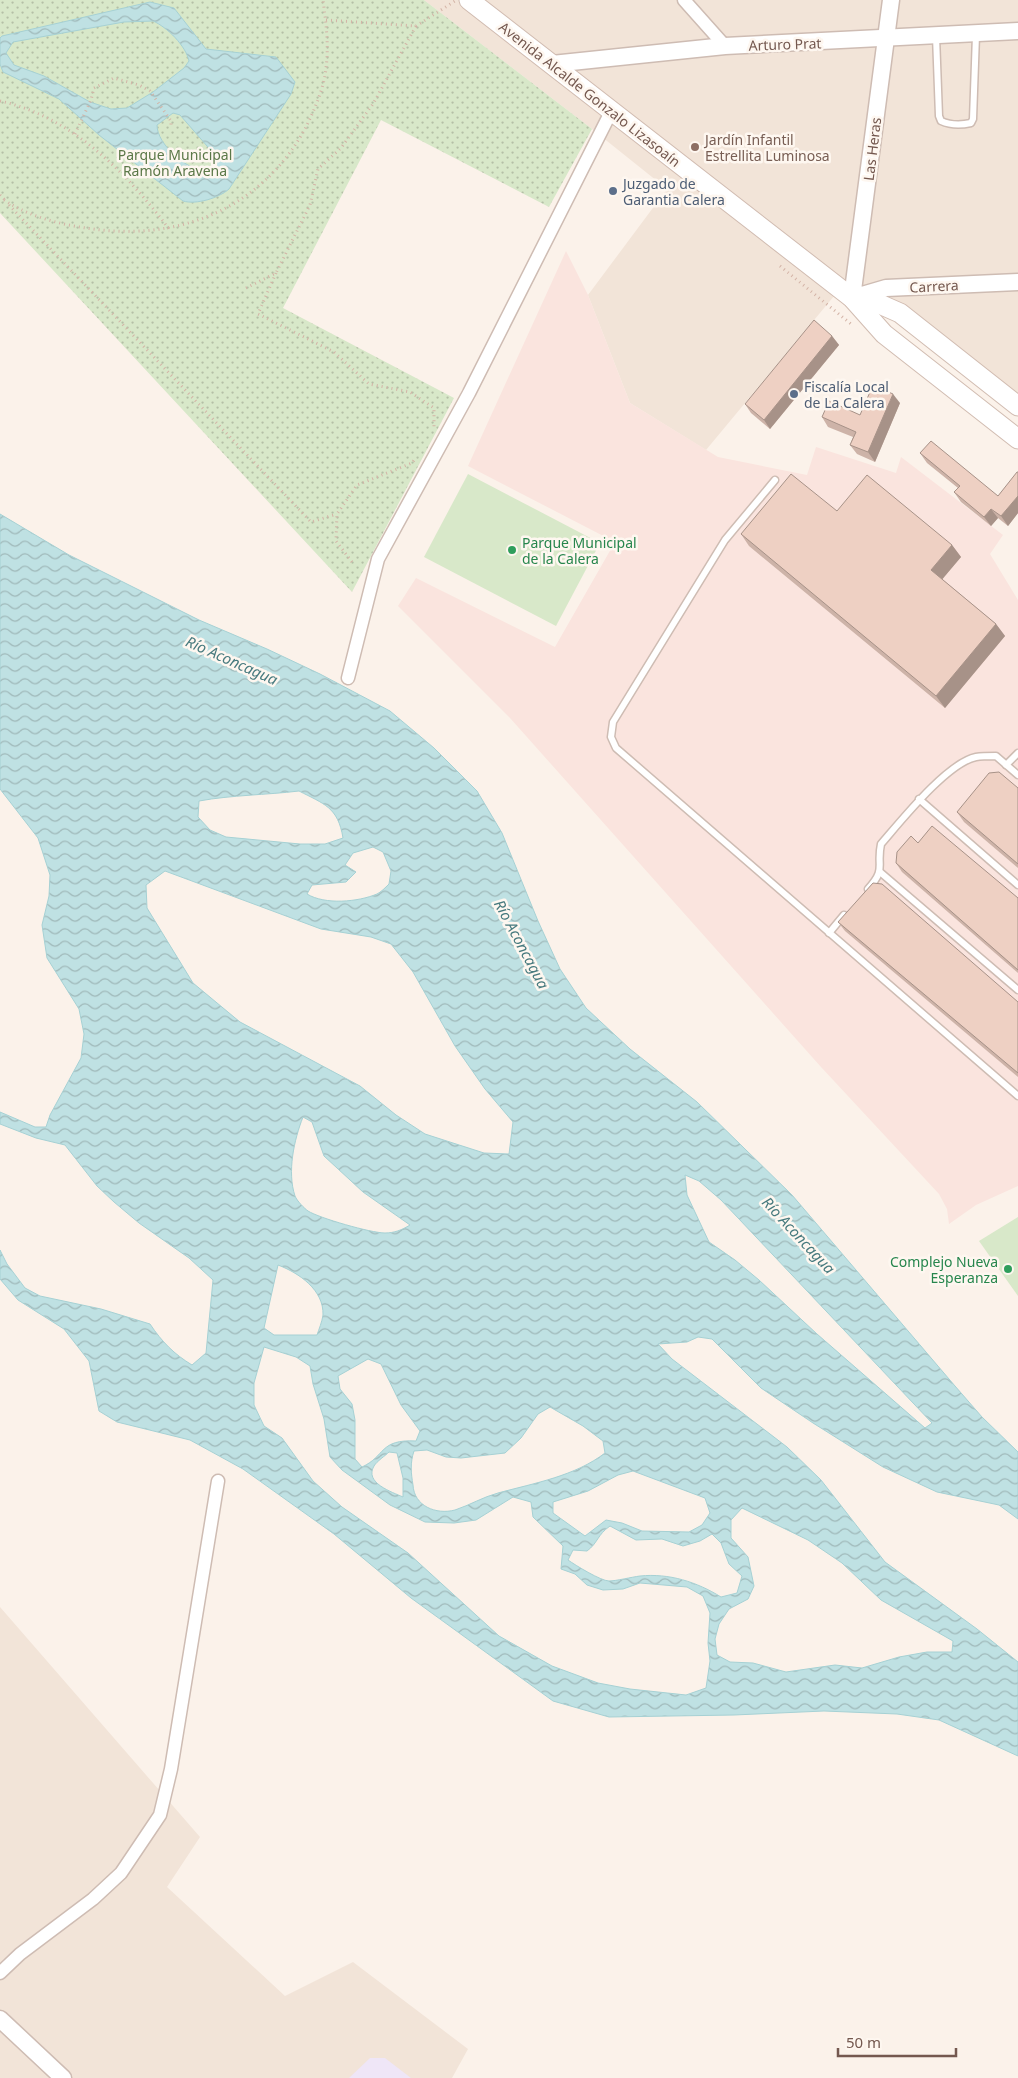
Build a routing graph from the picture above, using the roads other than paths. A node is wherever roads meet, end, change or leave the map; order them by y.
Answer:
1 (469, 0) edge
2 (684, 0) edge
3 (891, 0) edge
4 (1018, 31) edge
5 (976, 34) junction
6 (936, 36) junction
7 (886, 39) junction
8 (725, 46) junction
9 (552, 64) junction
10 (612, 110) junction
11 (1018, 282) edge
12 (852, 298) junction
13 (1018, 406) edge
14 (1018, 440) edge
15 (775, 480) dead end
16 (348, 678) dead end
17 (1018, 753) edge
18 (1006, 765) junction
19 (1018, 775) edge
20 (919, 799) junction
21 (880, 872) junction
22 (1018, 885) edge
23 (862, 896) edge
24 (848, 911) edge
25 (829, 933) junction
26 (1018, 990) edge
27 (1018, 1096) edge
28 (218, 1481) dead end
29 (0, 1973) edge
30 (0, 2019) edge
31 (63, 2078) edge

1 - 9 main road, Avenida Alcalde Gonzalo Lizasoaín
2 - 8 street
3 - 7 street, Las Heras
4 - 5 street, Arturo Prat
5 - 6 street, Arturo Prat
5 - 6 lane
6 - 7 street, Arturo Prat
7 - 8 street, Arturo Prat
7 - 12 street, Las Heras
8 - 9 street, Arturo Prat
9 - 10 main road, Avenida Alcalde Gonzalo Lizasoaín
10 - 12 main road, Avenida Alcalde Gonzalo Lizasoaín
10 - 16 street
11 - 12 street, Carrera
12 - 13 main road, Avenida Alcalde Gonzalo Lizasoaín
12 - 14 main road, Avenida Alcalde Gonzalo Lizasoaín
15 - 25 lane
17 - 18 lane
18 - 19 lane
18 - 20 lane
20 - 21 lane
20 - 22 lane
21 - 23 lane
21 - 26 lane
24 - 25 lane
25 - 27 lane
28 - 29 street
30 - 31 street

